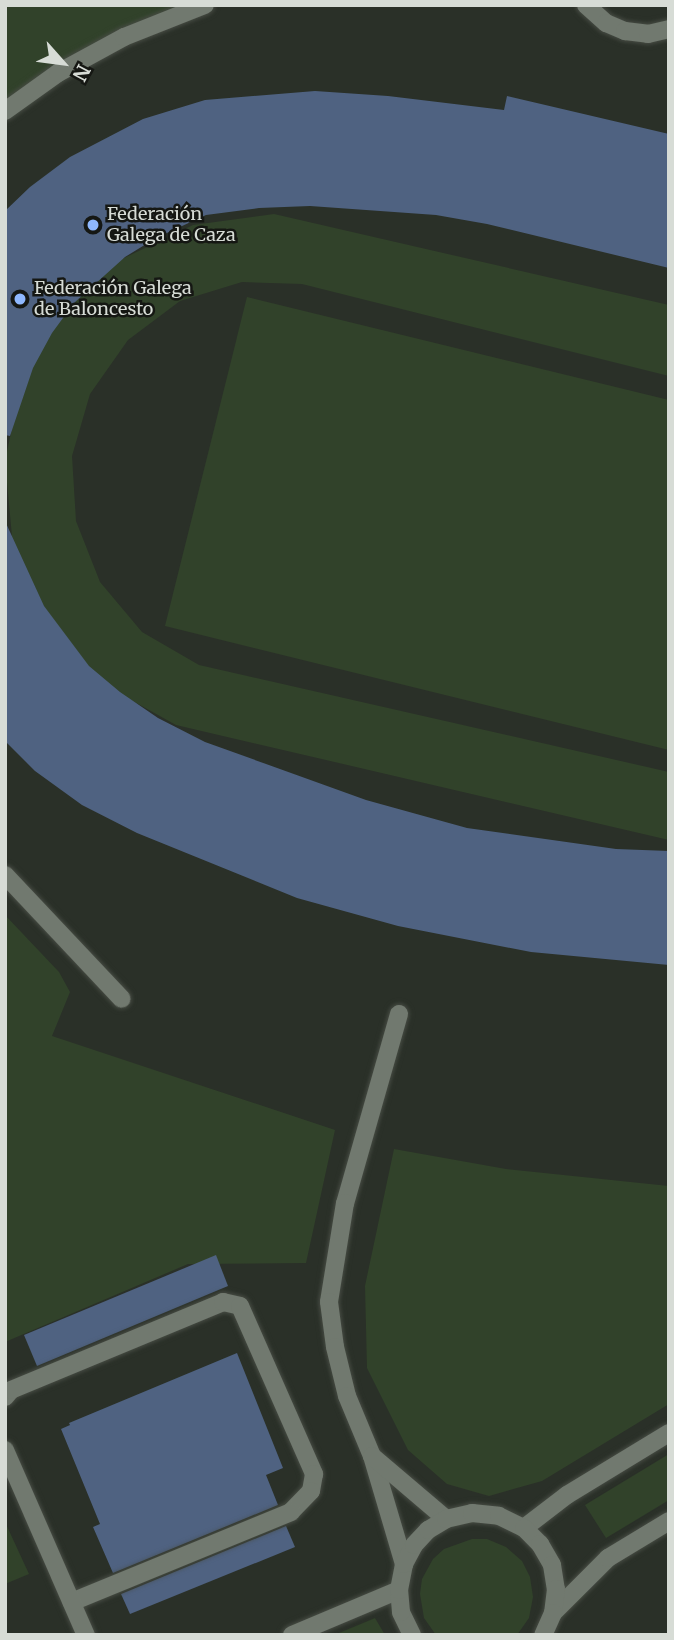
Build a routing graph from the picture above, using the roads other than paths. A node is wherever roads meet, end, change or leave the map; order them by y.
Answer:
1 (205, 5) edge
2 (586, 5) edge
3 (669, 29) edge
4 (5, 111) edge
5 (5, 875) edge
6 (122, 999) dead end
7 (399, 1014) dead end
8 (5, 1396) edge
9 (669, 1433) edge
10 (5, 1450) edge
11 (372, 1456) junction
12 (446, 1520) junction
13 (669, 1521) edge
14 (524, 1528) junction
15 (404, 1564) junction
16 (399, 1590) junction
17 (72, 1602) junction
18 (553, 1613) junction
19 (544, 1634) edge
20 (86, 1635) edge
21 (292, 1635) edge
22 (412, 1635) edge

1 - 4 street
2 - 3 street
5 - 6 street
7 - 11 street
8 - 17 street
9 - 14 street
10 - 17 street
11 - 12 street
11 - 15 street
12 - 14 street
12 - 15 street
13 - 18 street
14 - 18 street
15 - 16 street
16 - 21 street
16 - 22 street
17 - 20 street
18 - 19 street

